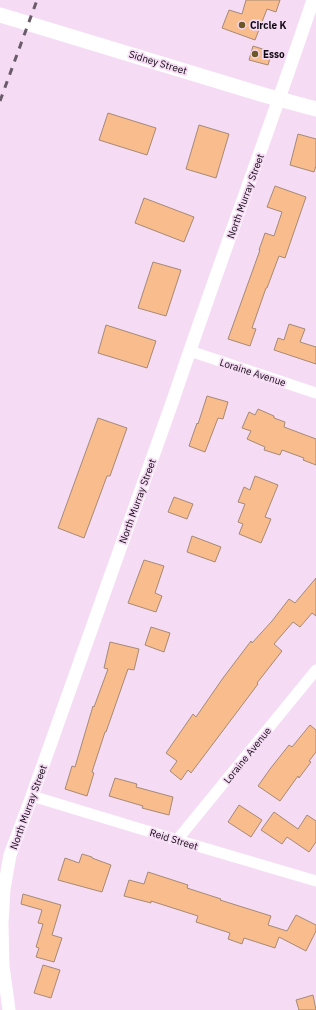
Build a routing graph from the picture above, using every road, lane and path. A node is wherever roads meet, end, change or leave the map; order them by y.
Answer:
1 (313, 0) edge
2 (0, 14) edge
3 (279, 99) junction
4 (316, 109) edge
5 (190, 351) junction
6 (316, 393) edge
7 (316, 670) edge
8 (32, 796) junction
9 (177, 840) junction
10 (316, 881) edge
11 (9, 1010) edge

1 - 3 street, North Murray Street
2 - 3 main road, Sidney Street
3 - 4 main road, Sidney Street
3 - 5 street, North Murray Street
5 - 6 street, Loraine Avenue
5 - 8 street, North Murray Street
7 - 9 street, Loraine Avenue
8 - 9 street, Reid Street
8 - 11 street, North Murray Street
9 - 10 street, Reid Street

